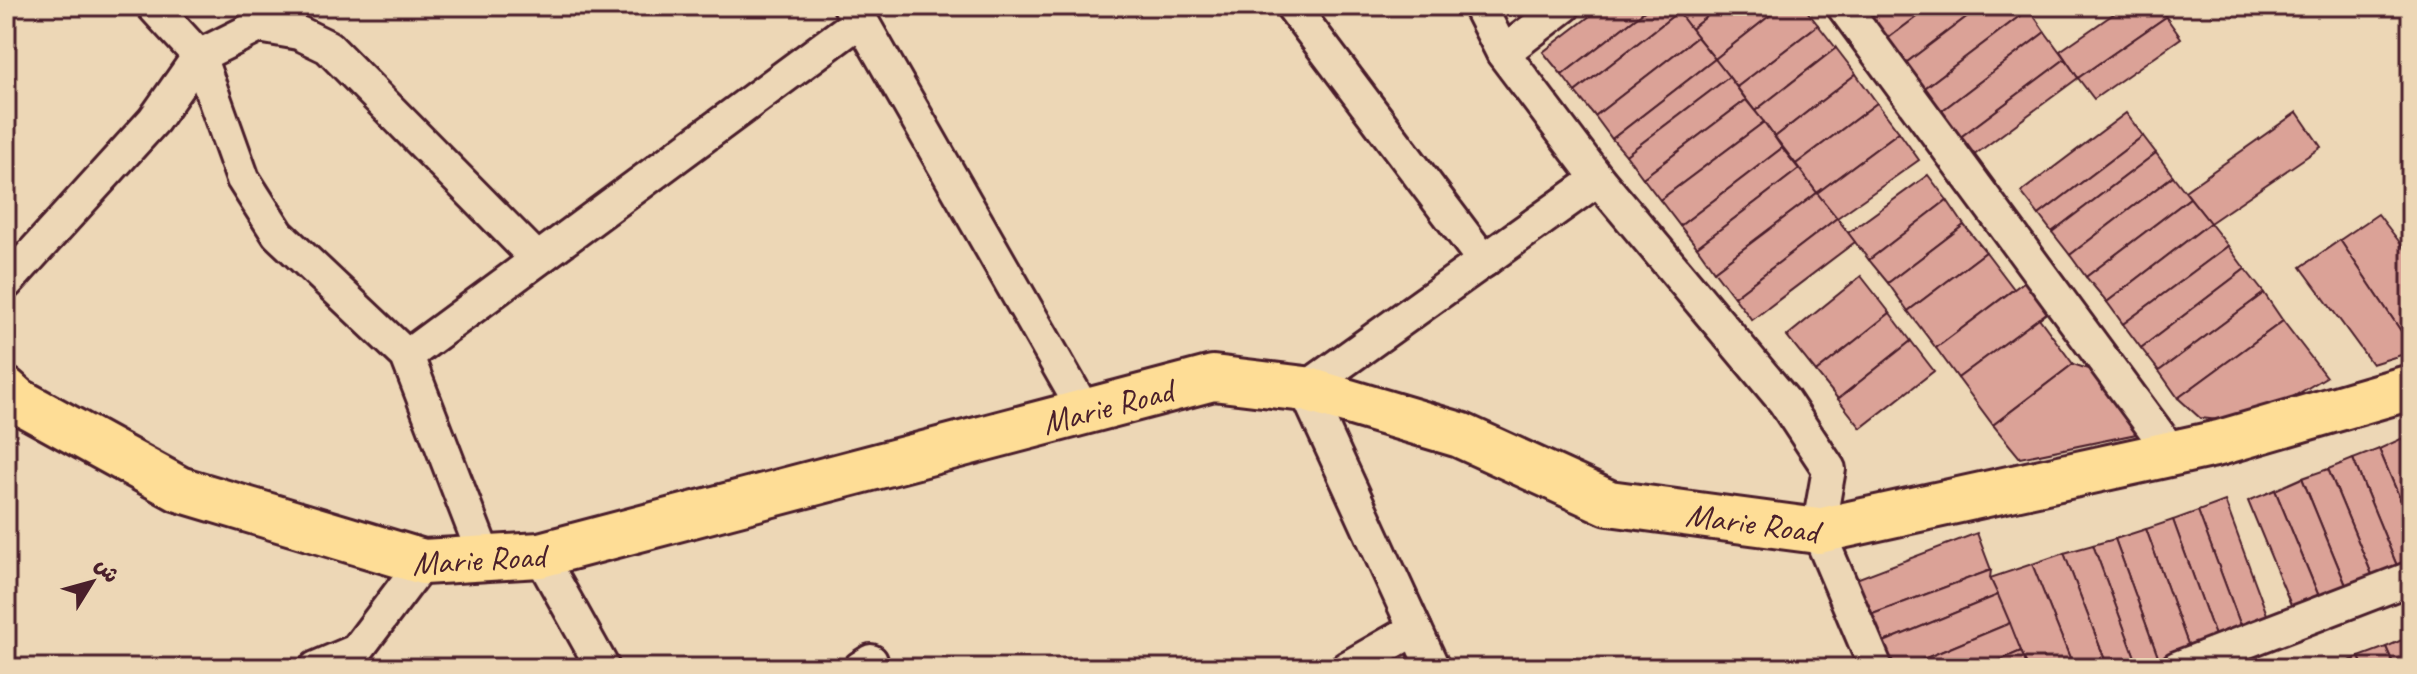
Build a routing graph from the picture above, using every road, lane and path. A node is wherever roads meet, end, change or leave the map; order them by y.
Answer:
1 (153, 6) edge
2 (1292, 6) edge
3 (1479, 6) edge
4 (1564, 6) edge
5 (1843, 6) edge
6 (856, 13) edge
7 (1503, 53) junction
8 (199, 56) junction
9 (1598, 179) junction
10 (537, 259) junction
11 (1484, 261) junction
12 (6, 283) edge
13 (407, 356) junction
14 (2411, 387) edge
15 (1305, 389) junction
16 (6, 390) edge
17 (1085, 412) junction
18 (2172, 453) junction
19 (1818, 531) junction
20 (540, 555) junction
21 (485, 558) junction
22 (423, 562) junction
23 (2411, 578) edge
24 (1415, 629) junction
25 (316, 668) edge
26 (603, 668) edge
27 (1347, 668) edge
28 (1433, 668) edge
29 (1876, 668) edge
30 (2177, 668) edge

1 - 8 street
2 - 11 street
3 - 7 street
4 - 7 street
5 - 18 street
6 - 10 street
6 - 17 street
7 - 9 street
8 - 10 street
8 - 12 street
8 - 13 street
9 - 11 street
9 - 19 street
10 - 13 street
11 - 15 street
13 - 21 street
14 - 18 main road, Marie Road
15 - 17 main road, Marie Road
15 - 19 main road, Marie Road
15 - 24 street
16 - 22 main road, Marie Road
17 - 20 main road, Marie Road
18 - 19 main road, Marie Road
19 - 29 street
20 - 21 main road, Marie Road
20 - 26 street
21 - 22 main road, Marie Road
22 - 25 street
23 - 30 street
24 - 27 street
24 - 28 street

